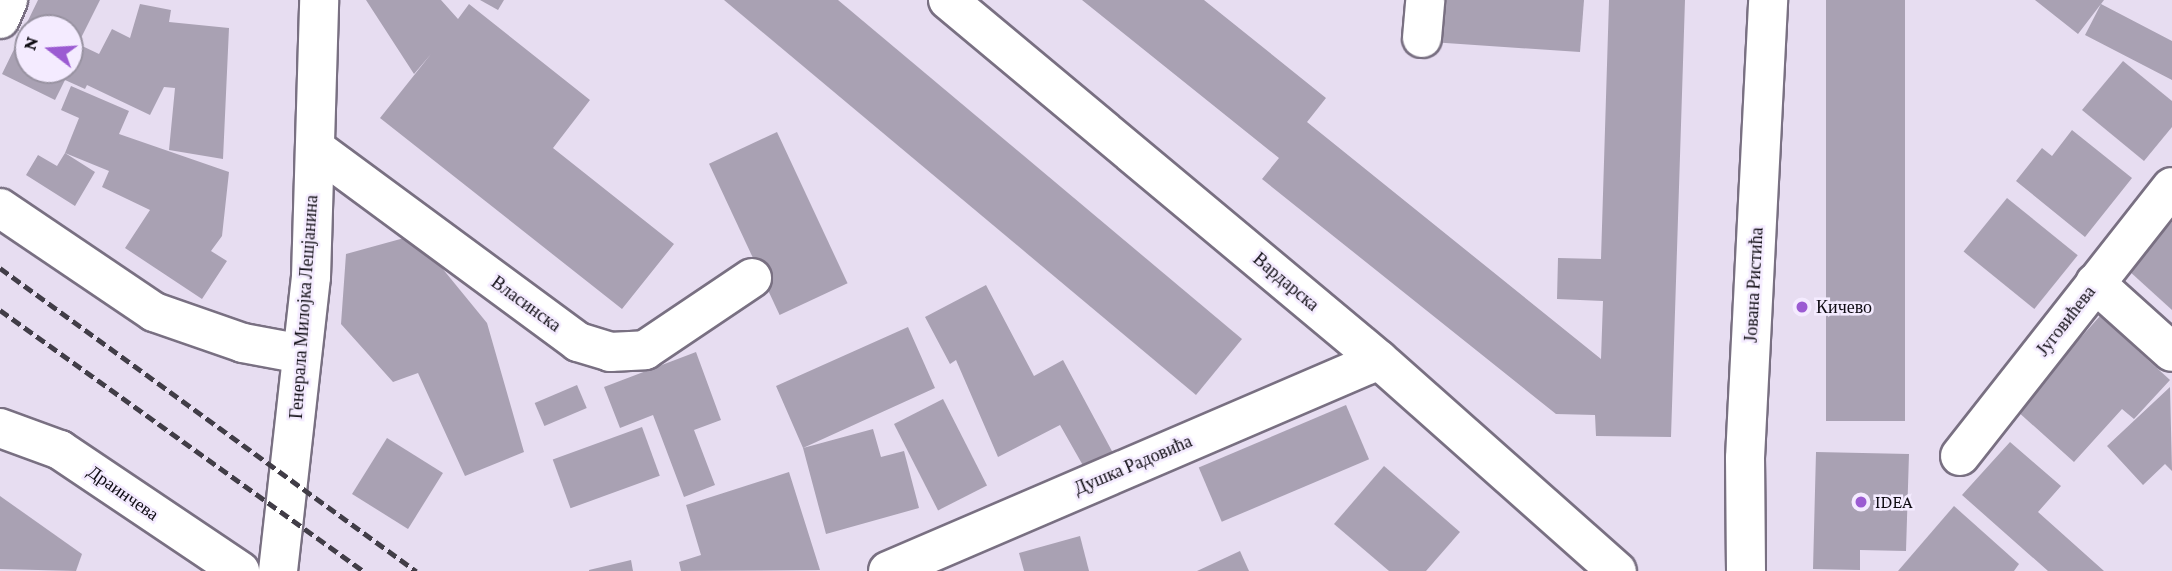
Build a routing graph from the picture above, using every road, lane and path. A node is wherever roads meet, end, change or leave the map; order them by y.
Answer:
1 (8, 0) edge
2 (318, 0) edge
3 (948, 0) edge
4 (1425, 0) edge
5 (1768, 0) edge
6 (0, 19) edge
7 (1422, 38) dead end
8 (315, 148) junction
9 (2172, 187) edge
10 (0, 208) edge
11 (752, 278) dead end
12 (2095, 283) junction
13 (2172, 352) edge
14 (302, 354) junction
15 (1379, 360) junction
16 (0, 428) edge
17 (1960, 456) dead end
18 (240, 571) edge
19 (278, 571) edge
20 (888, 571) edge
21 (1617, 571) edge
22 (1746, 571) edge

1 - 6 street
2 - 8 street, Генерала Милојка Лешјанина
3 - 15 street, Вардарска
4 - 7 street
5 - 22 street, Јована Ристића
8 - 11 street, Власинска
8 - 14 street, Генерала Милојка Лешјанина
9 - 12 street, Југовићева
10 - 14 street
12 - 13 street
12 - 17 street, Југовићева
14 - 19 street, Генерала Милојка Лешјанина
15 - 20 street, Душка Радовића
15 - 21 street, Вардарска
16 - 18 street, Драинчева

